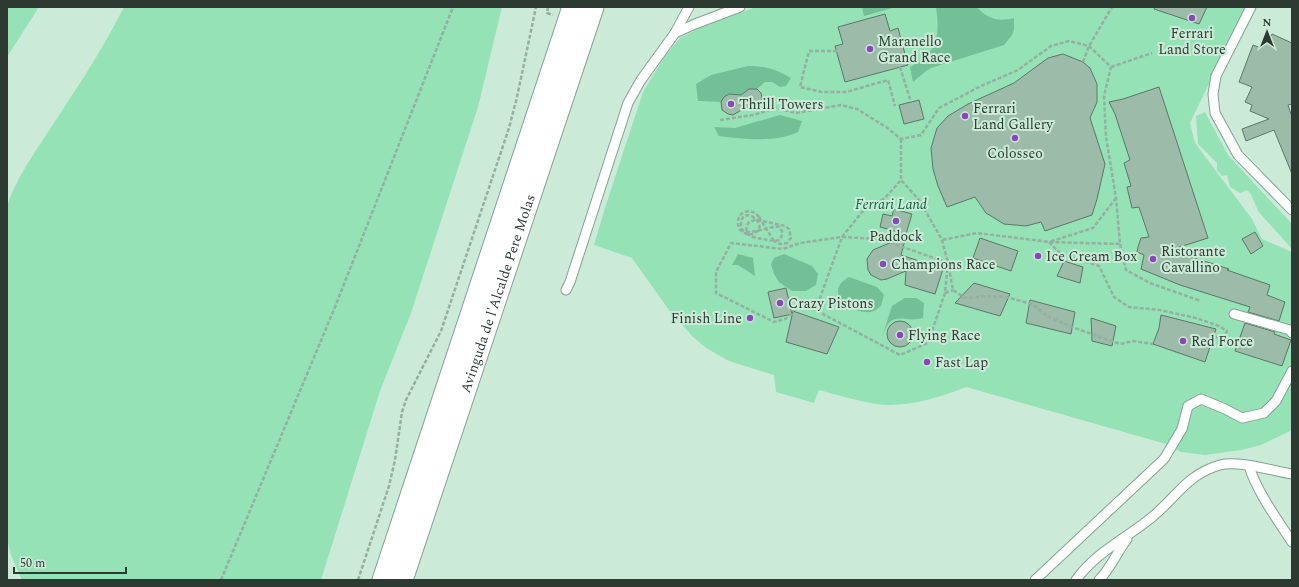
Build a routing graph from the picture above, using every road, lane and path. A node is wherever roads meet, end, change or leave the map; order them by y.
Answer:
1 (453, 7) edge
2 (536, 7) edge
3 (689, 7) edge
4 (740, 7) edge
5 (1112, 7) edge
6 (1251, 7) edge
7 (582, 10) edge
8 (675, 33) junction
9 (1089, 46) junction
10 (837, 51) dead end
11 (1152, 53) dead end
12 (1082, 62) dead end
13 (900, 67) dead end
14 (1111, 67) junction
15 (910, 102) dead end
16 (895, 106) dead end
17 (720, 120) dead end
18 (901, 139) junction
19 (901, 180) junction
20 (1116, 198) junction
21 (1292, 210) edge
22 (758, 219) junction
23 (757, 231) junction
24 (748, 233) junction
25 (842, 238) junction
26 (942, 240) junction
27 (774, 241) junction
28 (1048, 242) junction
29 (1120, 244) junction
30 (948, 263) junction
31 (566, 290) dead end
32 (953, 290) junction
33 (945, 293) junction
34 (1201, 301) dead end
35 (806, 304) junction
36 (1234, 314) dead end
37 (1292, 333) edge
38 (1214, 337) dead end
39 (1153, 344) dead end
40 (1292, 371) edge
41 (1250, 466) junction
42 (1292, 474) edge
43 (1132, 533) junction
44 (1292, 542) edge
45 (221, 580) edge
46 (358, 580) edge
47 (383, 580) edge
48 (402, 580) edge
49 (1035, 580) edge
50 (1076, 580) edge
51 (1099, 580) edge

1 - 45 path
2 - 46 path
3 - 8 lane
4 - 8 lane
5 - 9 path
6 - 21 lane
7 - 47 street, Avinguda de l'Alcalde Pere Molas
7 - 48 street, Avinguda de l'Alcalde Pere Molas
8 - 31 lane
9 - 12 path
9 - 14 path
9 - 18 path
10 - 16 path
11 - 14 path
13 - 15 path
14 - 20 path
17 - 18 path
18 - 19 path
19 - 25 path
19 - 26 path
20 - 28 path
20 - 29 path
22 - 23 path
22 - 24 path
22 - 24 path
22 - 27 path, bridge
22 - 27 path
23 - 24 path
23 - 27 path
24 - 27 path
25 - 30 path
25 - 35 path
25 - 35 path
26 - 28 path
26 - 30 path
28 - 29 path
28 - 38 path
29 - 34 path
30 - 32 path
30 - 33 path
32 - 33 path
32 - 39 path
33 - 35 path
36 - 37 lane
40 - 49 lane
41 - 42 lane
41 - 43 lane
41 - 44 lane
43 - 50 lane
43 - 51 lane

